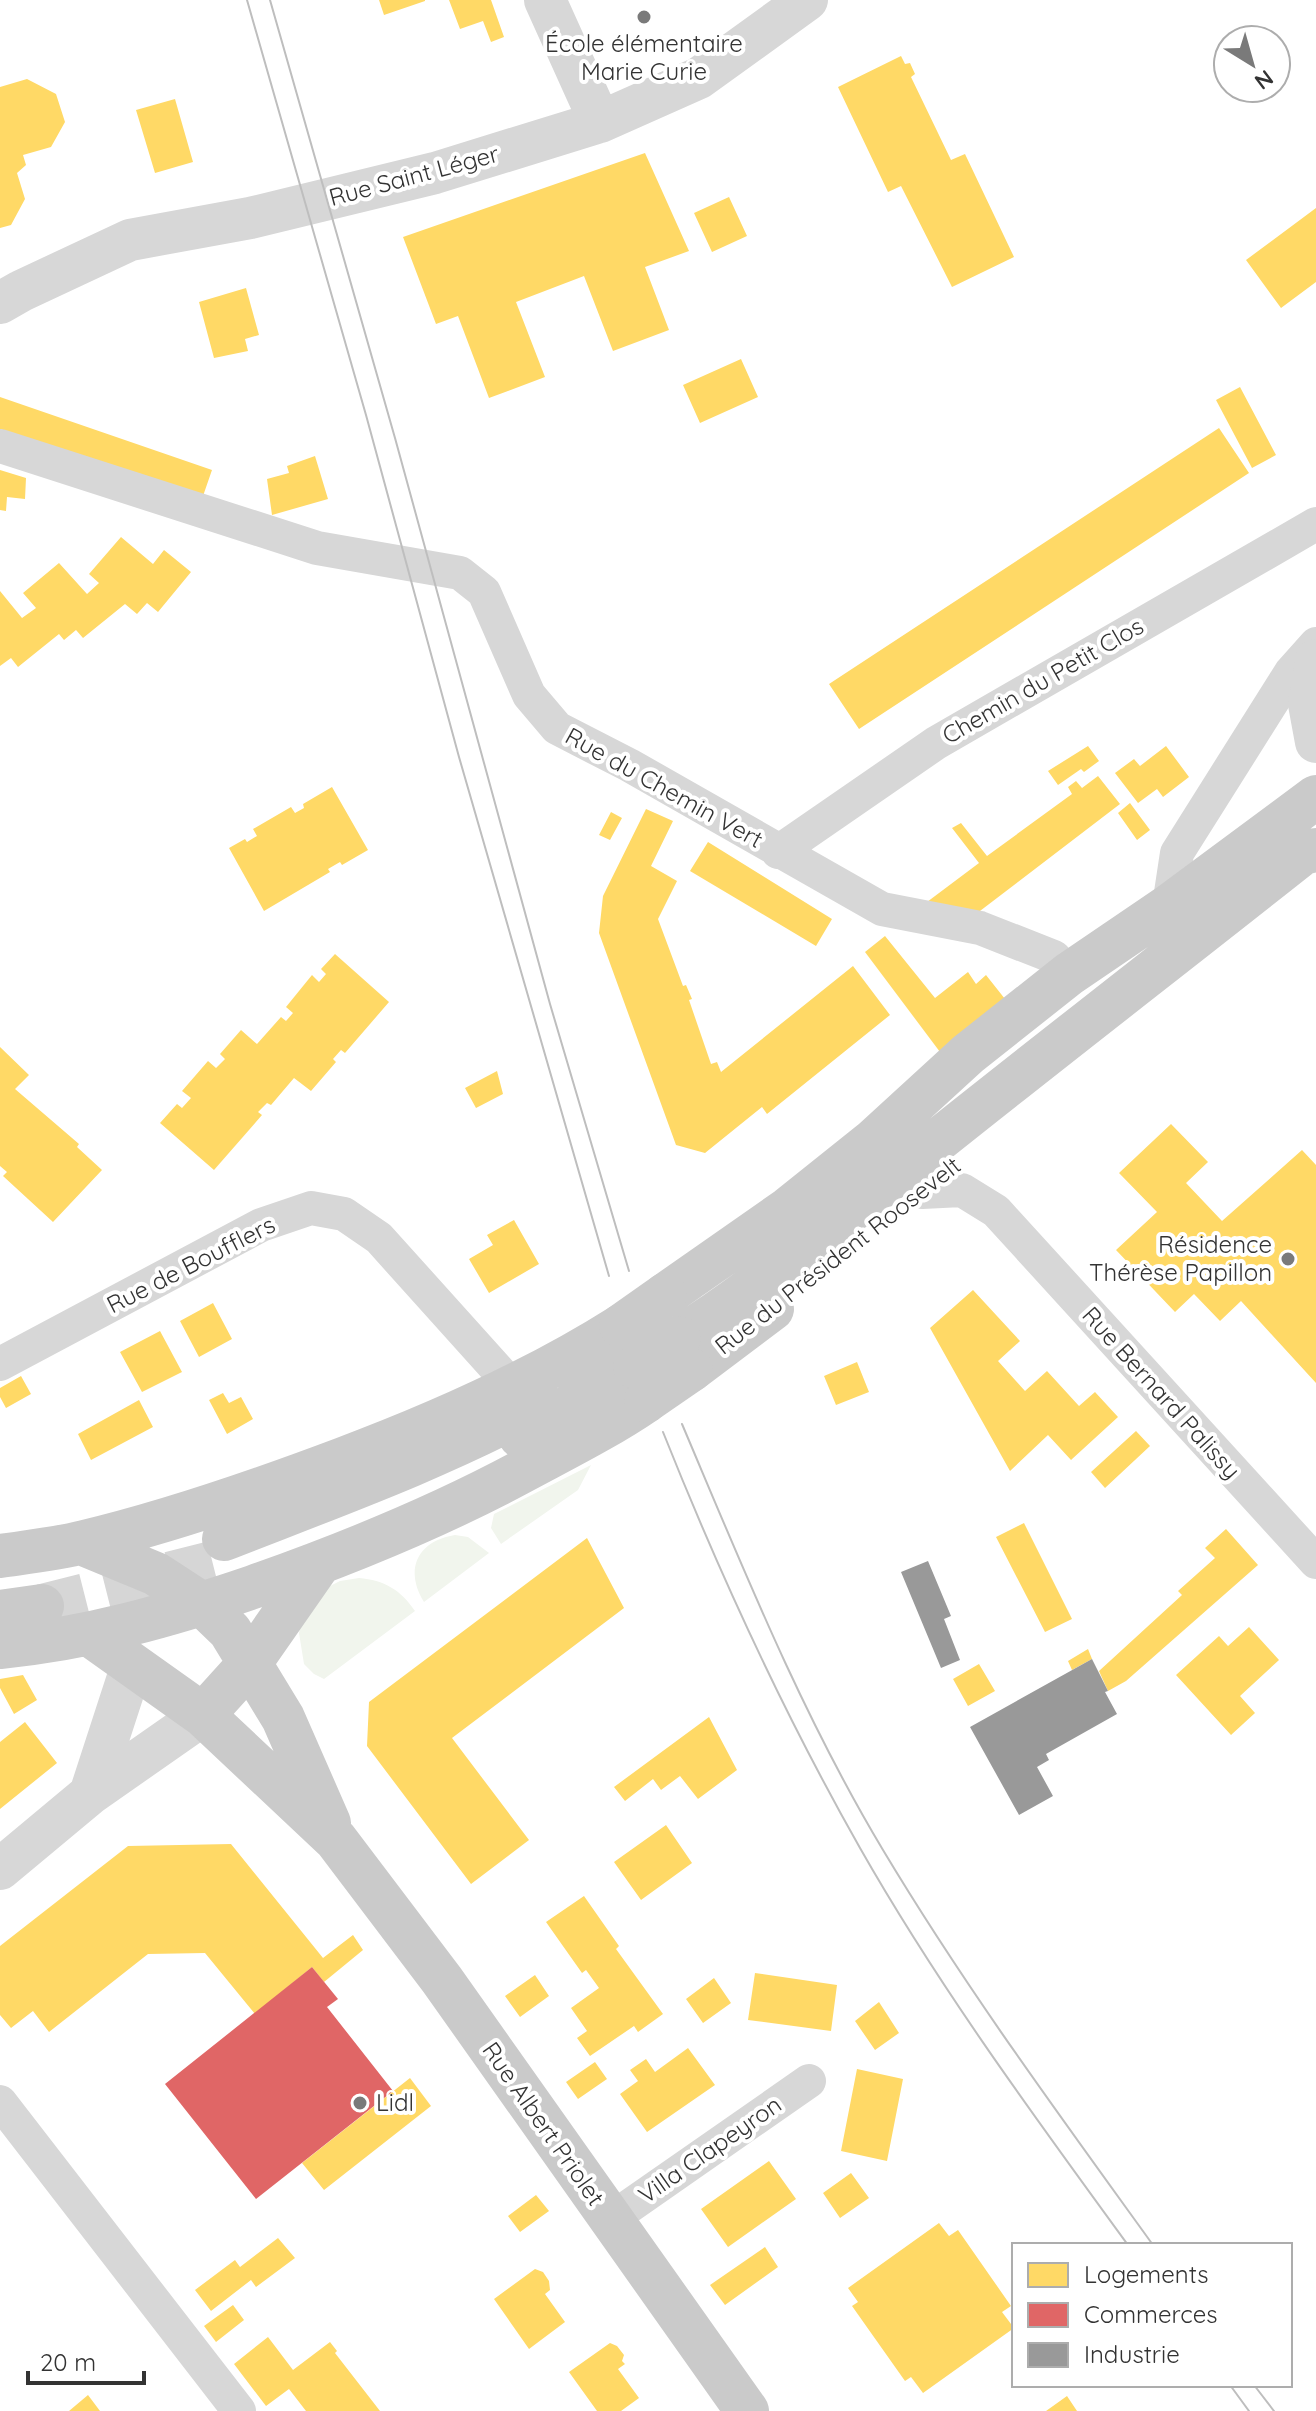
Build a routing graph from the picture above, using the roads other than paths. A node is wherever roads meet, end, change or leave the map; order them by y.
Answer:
1 (545, 0) edge
2 (807, 0) edge
3 (600, 122) junction
4 (0, 303) edge
5 (0, 446) edge
6 (1316, 524) edge
7 (1316, 644) edge
8 (1316, 660) edge
9 (1316, 742) edge
10 (1316, 797) edge
11 (1316, 850) edge
12 (778, 852) junction
13 (1316, 881) edge
14 (1169, 906) junction
15 (1069, 974) junction
16 (922, 1192) junction
17 (676, 1329) junction
18 (621, 1335) junction
19 (0, 1364) edge
20 (512, 1386) junction
21 (218, 1536) junction
22 (81, 1543) junction
23 (0, 1556) edge
24 (1316, 1562) edge
25 (319, 1564) junction
26 (156, 1574) junction
27 (202, 1604) junction
28 (146, 1619) junction
29 (89, 1634) junction
30 (0, 1647) edge
31 (250, 1663) junction
32 (132, 1665) junction
33 (203, 1715) junction
34 (90, 1794) junction
35 (336, 1840) junction
36 (0, 1869) edge
37 (809, 2081) dead end
38 (0, 2102) edge
39 (611, 2219) junction
40 (239, 2411) edge
41 (747, 2411) edge

1 - 3 street
2 - 3 street, Rue Saint Léger
3 - 4 street, Rue Saint Léger
5 - 12 street, Rue du Chemin Vert
6 - 12 street, Chemin du Petit Clos
7 - 14 street
8 - 9 street
10 - 14 main road, Rue du Président Roosevelt
11 - 17 main road
12 - 15 street, Rue du Chemin Vert
13 - 16 main road, Rue du Président Roosevelt
14 - 15 main road, Rue du Président Roosevelt
14 - 17 main road
15 - 17 main road, Rue du Président Roosevelt
16 - 17 main road, Rue du Président Roosevelt
16 - 24 street, Rue Bernard Palissy
17 - 18 main road
17 - 21 main road, bridge
17 - 25 main road, Rue du Président Roosevelt, bridge
18 - 20 main road
18 - 21 main road
19 - 20 street, Rue de Boufflers
20 - 21 main road
21 - 22 main road
21 - 26 main road
22 - 23 main road
22 - 26 main road, Rue Albert Priolet
25 - 27 main road, Rue du Président Roosevelt
25 - 31 main road
26 - 27 main road, Rue Albert Priolet
26 - 28 main road
27 - 28 main road
27 - 31 main road, Rue Albert Priolet
28 - 29 main road
28 - 32 main road
29 - 30 main road
29 - 32 main road, Rue Albert Priolet
31 - 33 main road
31 - 35 main road, Rue Albert Priolet
32 - 33 main road, Rue Albert Priolet
32 - 34 street
33 - 34 street
33 - 35 main road, Rue Albert Priolet
34 - 36 street
35 - 39 main road, Rue Albert Priolet
37 - 39 street, Villa Clapeyron
38 - 40 street
39 - 41 main road, Rue Albert Priolet

